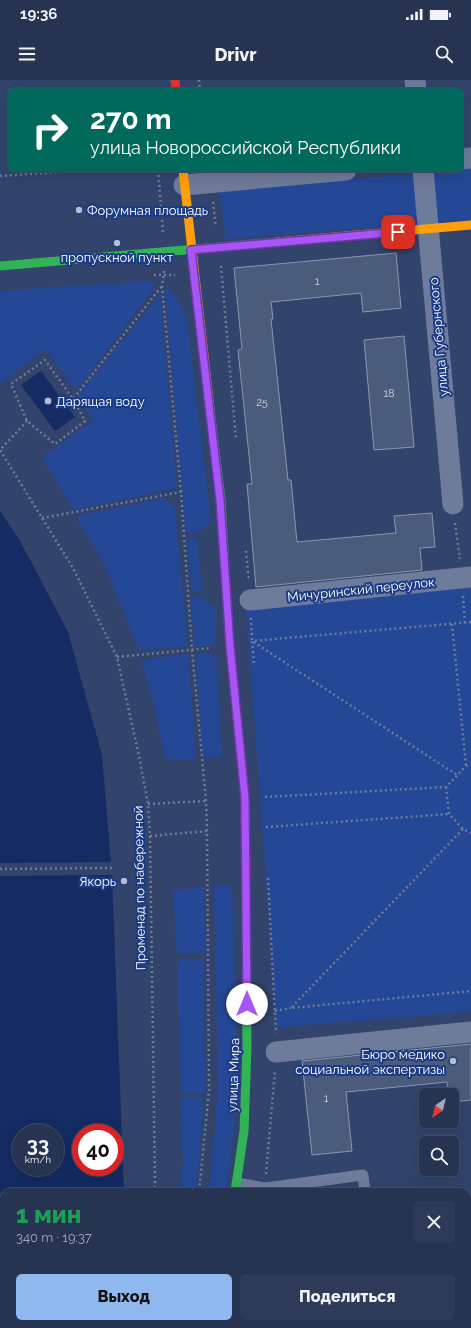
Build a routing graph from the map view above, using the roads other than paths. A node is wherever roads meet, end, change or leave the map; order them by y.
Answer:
1 (325, 172) edge
2 (423, 172) edge
3 (183, 178) edge
4 (471, 225) edge
5 (428, 229) junction
6 (191, 250) junction
7 (0, 266) edge
8 (453, 504) dead end
9 (471, 577) edge
10 (250, 600) road end
11 (471, 1032) edge
12 (276, 1052) road end
13 (236, 1187) edge
14 (265, 1188) edge
15 (265, 1188) edge
16 (365, 1188) edge

1 - 3 street
2 - 5 street, улица Губернского
3 - 6 street, улица Мира
4 - 5 street
5 - 6 street
5 - 8 street, улица Губернского
6 - 7 street
6 - 13 street, улица Мира
9 - 10 street, Мичуринский переулок
11 - 12 street
13 - 14 lane
15 - 16 lane

